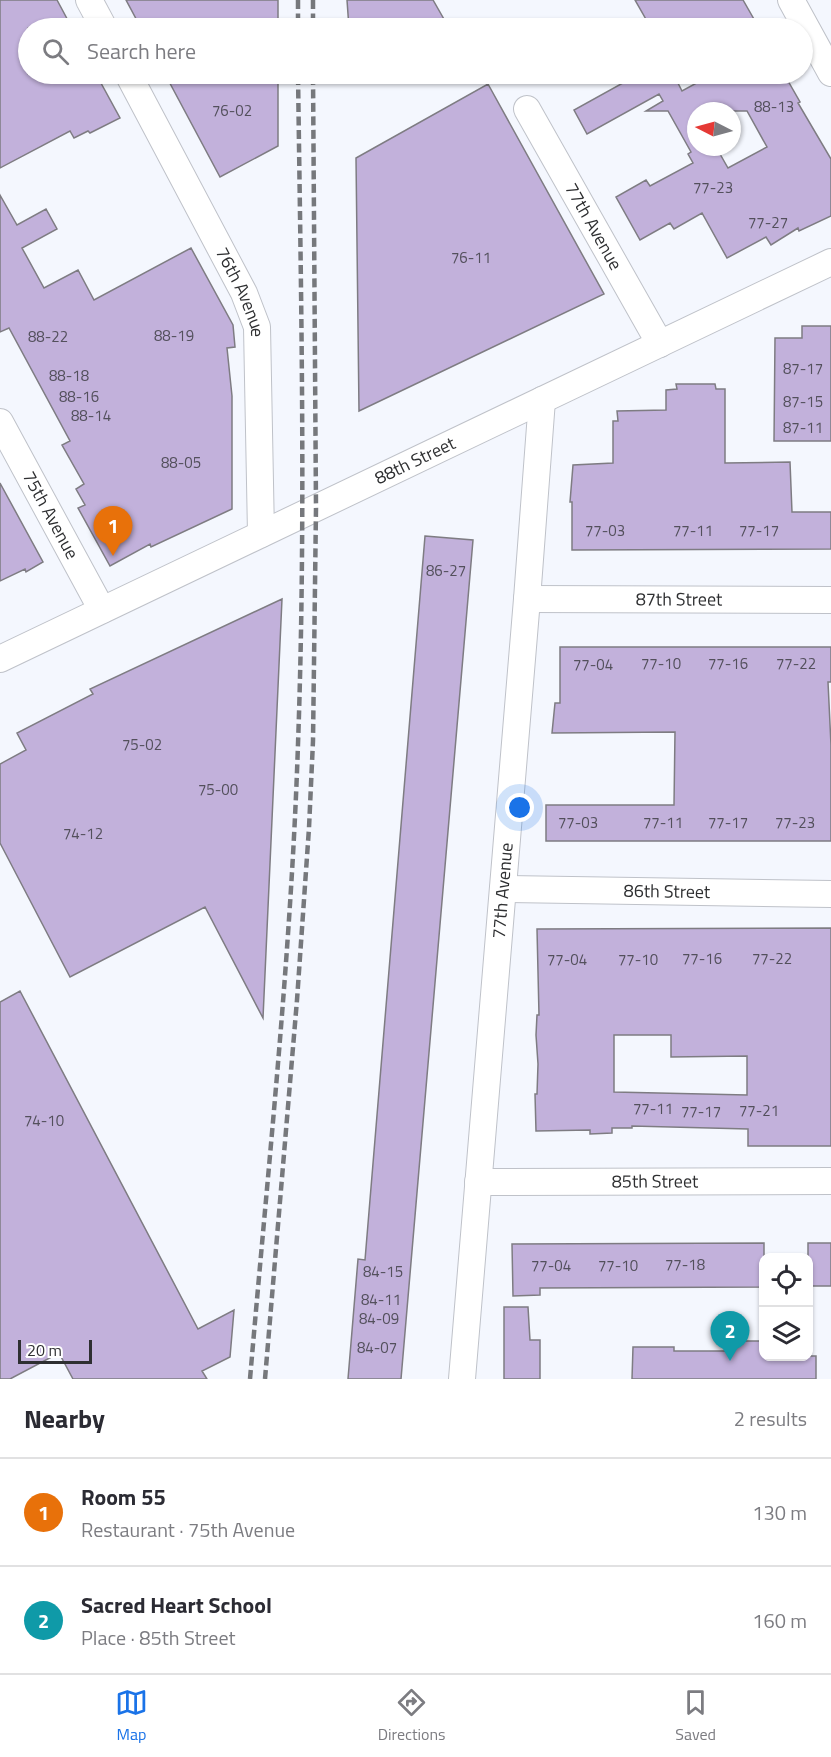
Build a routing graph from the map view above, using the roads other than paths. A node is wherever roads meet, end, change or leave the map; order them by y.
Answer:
1 (89, 0) edge
2 (791, 0) edge
3 (99, 18) edge
4 (801, 18) edge
5 (813, 40) edge
6 (831, 73) edge
7 (133, 84) edge
8 (527, 109) dead end
9 (831, 262) edge
10 (660, 344) junction
11 (542, 400) junction
12 (0, 422) edge
13 (261, 534) junction
14 (527, 598) junction
15 (831, 600) edge
16 (102, 610) junction
17 (0, 659) edge
18 (503, 890) junction
19 (831, 894) edge
20 (831, 1181) edge
21 (478, 1182) junction
22 (462, 1379) edge

1 - 3 street
2 - 4 street
5 - 6 street
7 - 13 street, 76th Avenue
8 - 10 street, 77th Avenue
9 - 10 street, 88th Street
10 - 11 street, 88th Street
11 - 13 street, 88th Street
11 - 14 street, 77th Avenue
12 - 16 street, 75th Avenue
13 - 16 street, 88th Street
14 - 15 street, 87th Street
14 - 18 street, 77th Avenue
16 - 17 street, 88th Street
18 - 19 street, 86th Street
18 - 21 street, 77th Avenue
20 - 21 street, 85th Street
21 - 22 street, 77th Avenue

